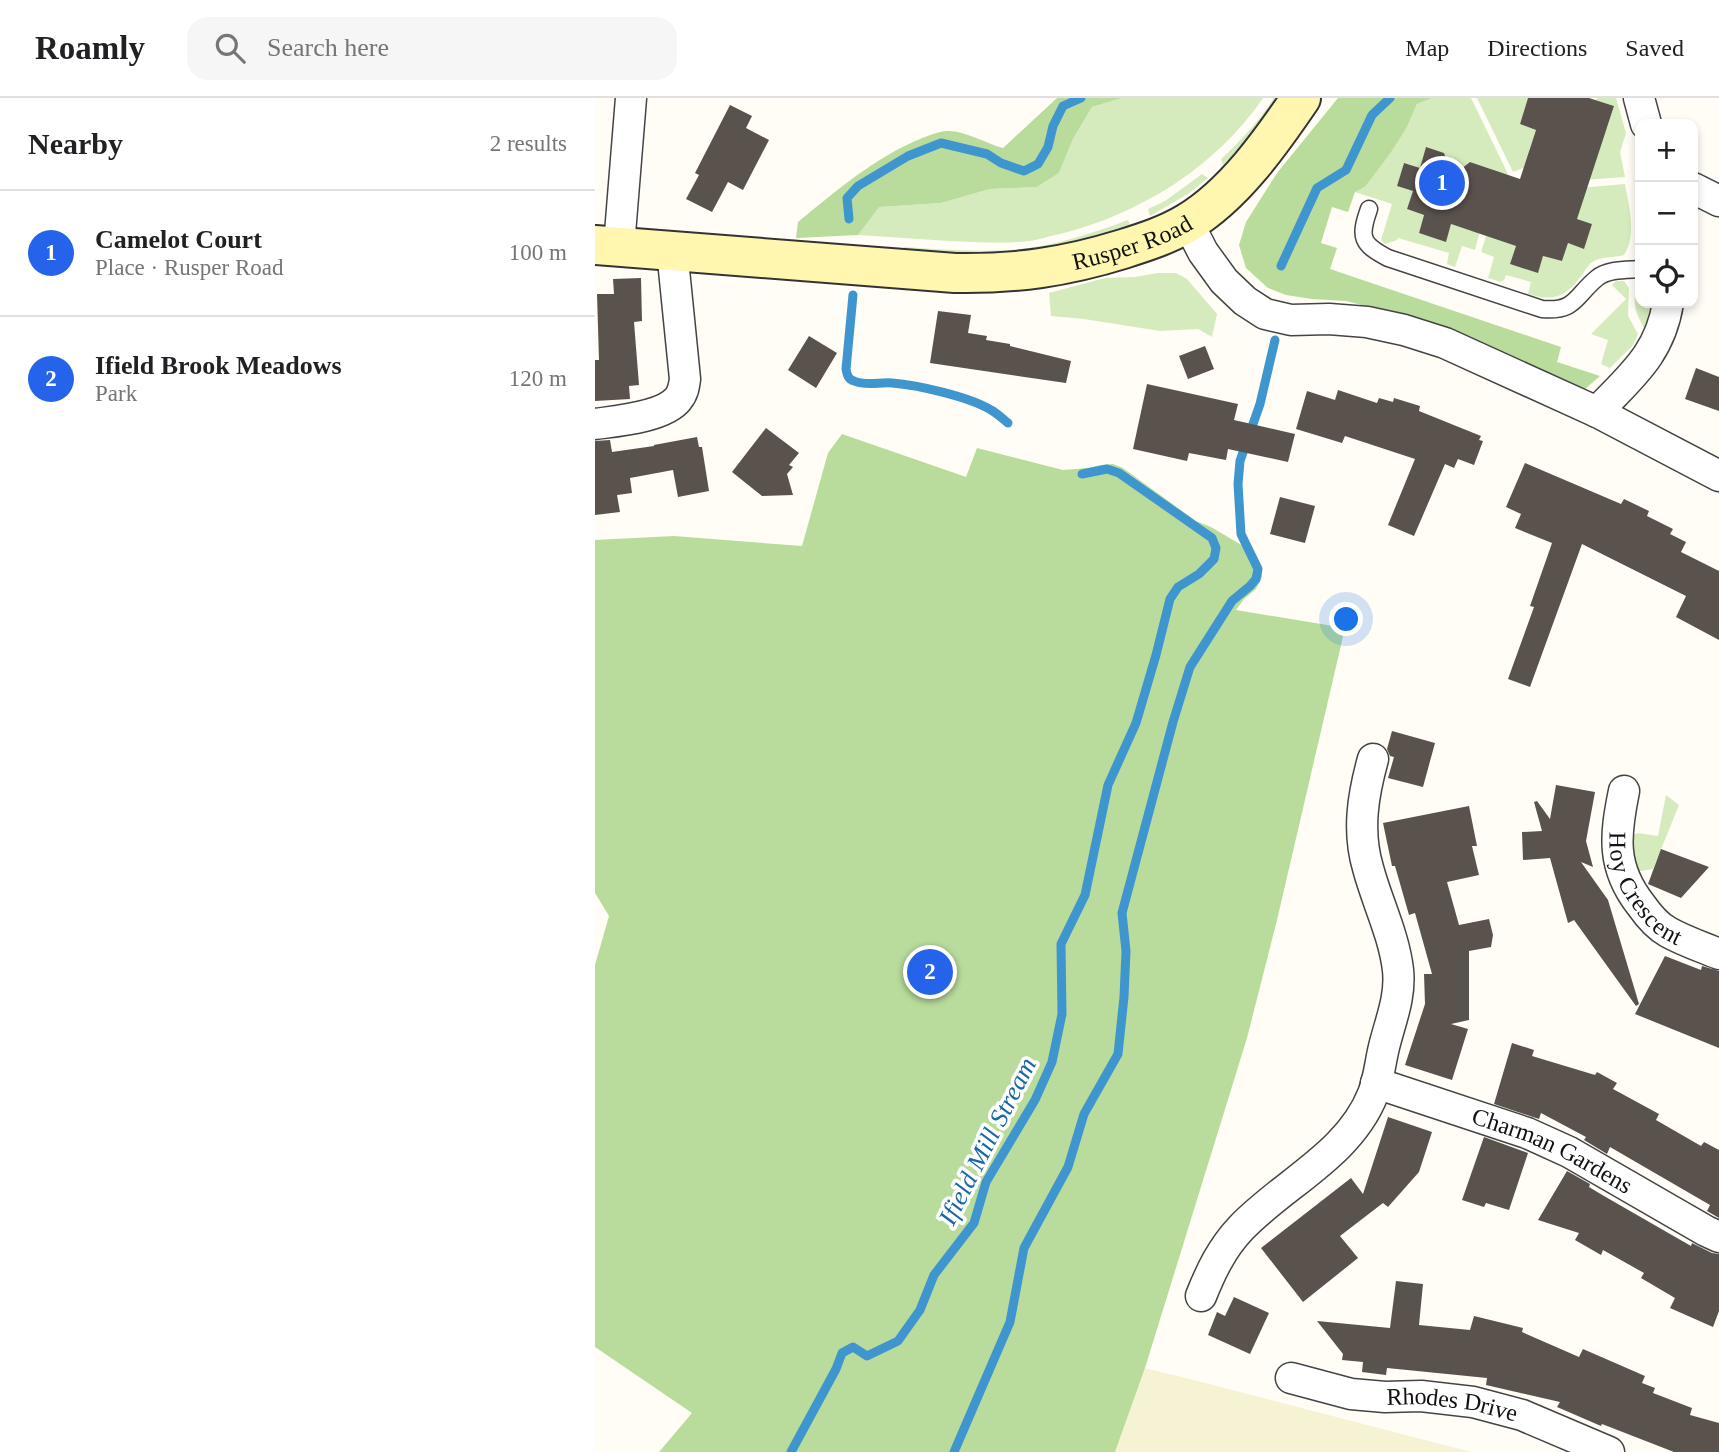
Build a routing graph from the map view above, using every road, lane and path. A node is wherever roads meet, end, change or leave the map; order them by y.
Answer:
1 (631, 98) edge
2 (1301, 98) edge
3 (1639, 98) edge
4 (1645, 119) edge
5 (1698, 190) edge
6 (1719, 201) edge
7 (1369, 209) dead end
8 (1188, 222) junction
9 (607, 245) edge
10 (673, 250) junction
11 (1635, 269) edge
12 (1667, 308) edge
13 (1597, 412) junction
14 (595, 424) edge
15 (1719, 476) edge
16 (1373, 759) dead end
17 (1624, 790) dead end
18 (1719, 954) edge
19 (1376, 1083) junction
20 (1719, 1237) edge
21 (1201, 1296) dead end
22 (1291, 1378) dead end
23 (1609, 1452) edge

1 - 9 street
2 - 8 street
3 - 4 street
5 - 6 street
7 - 11 lane
8 - 10 street, Rusper Road
8 - 13 street, Rusper Road
9 - 10 street, Rusper Road
10 - 14 street
12 - 13 street
13 - 15 street, Rusper Road
16 - 19 street
17 - 18 street, Hoy Crescent
19 - 20 street, Charman Gardens
19 - 21 street
22 - 23 street, Rhodes Drive

